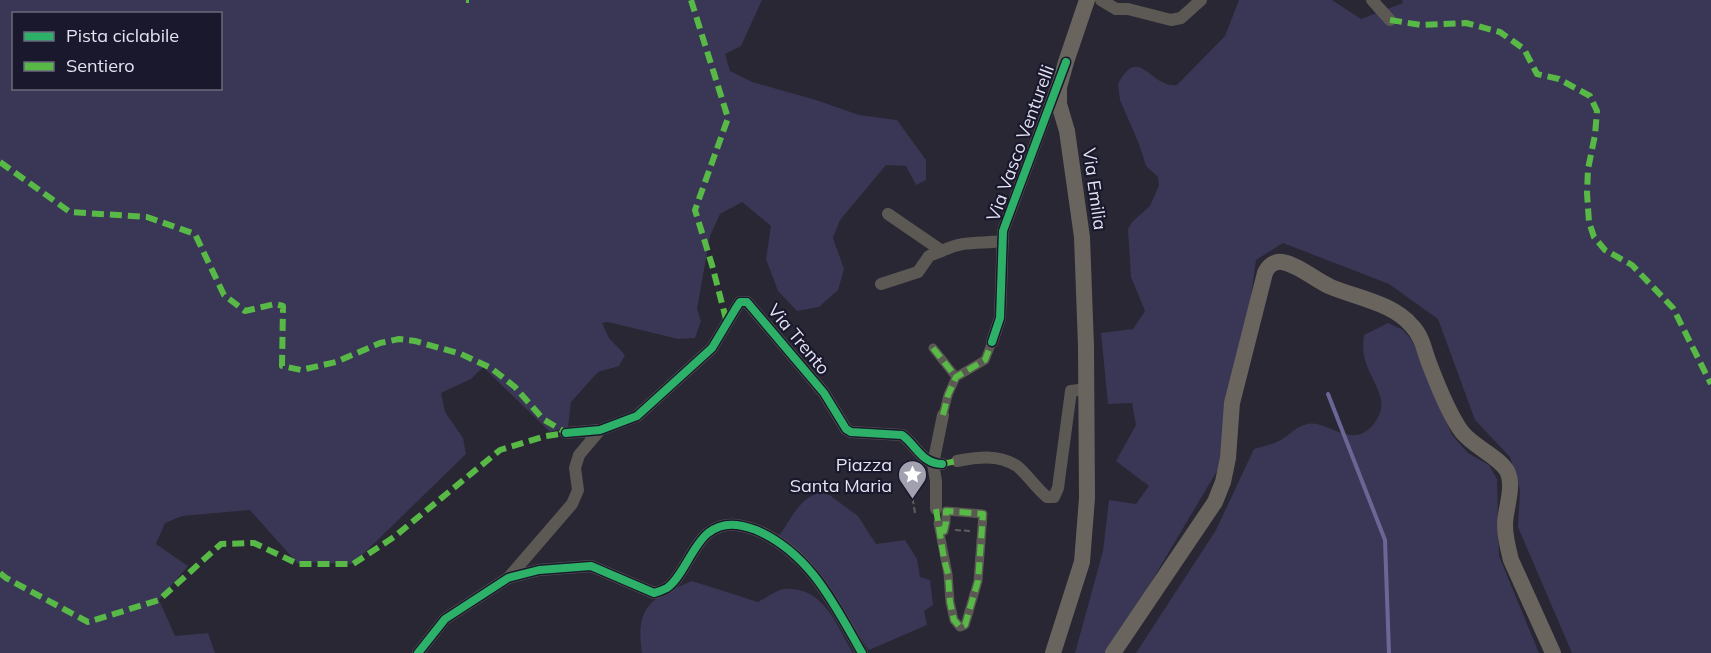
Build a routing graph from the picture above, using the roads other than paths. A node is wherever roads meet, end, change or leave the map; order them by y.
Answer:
1 (1087, 0) edge
2 (1101, 0) edge
3 (1201, 0) edge
4 (1372, 0) edge
5 (1390, 20) dead end
6 (1066, 62) junction
7 (888, 214) dead end
8 (1003, 241) junction
9 (942, 250) junction
10 (881, 284) dead end
11 (992, 342) joint
12 (933, 348) dead end
13 (957, 377) junction
14 (1086, 389) junction
15 (943, 415) joint
16 (600, 430) junction
17 (566, 433) dead end
18 (957, 461) dead end
19 (933, 467) junction
20 (936, 509) dead end
21 (508, 578) junction
22 (967, 620) joint
23 (418, 653) edge
24 (862, 653) edge
25 (1053, 653) edge
26 (1113, 653) edge
27 (1553, 653) edge

1 - 6 main road, Via Emilia
2 - 3 street
4 - 5 street
6 - 8 street, Via Vasco Venturelli
6 - 14 main road, Via Emilia
7 - 9 street
8 - 9 street
8 - 11 street, Via Vasco Venturelli
9 - 10 street
11 - 13 street, Via Vasco Venturelli
12 - 13 street
13 - 15 street
14 - 18 street
14 - 25 main road, Via Emilia
15 - 19 street
16 - 17 street, Via Trento
16 - 19 street, Via Trento
16 - 21 street, Via Trento
19 - 20 street
21 - 23 street
21 - 24 street
22 - 22 street
26 - 27 main road

